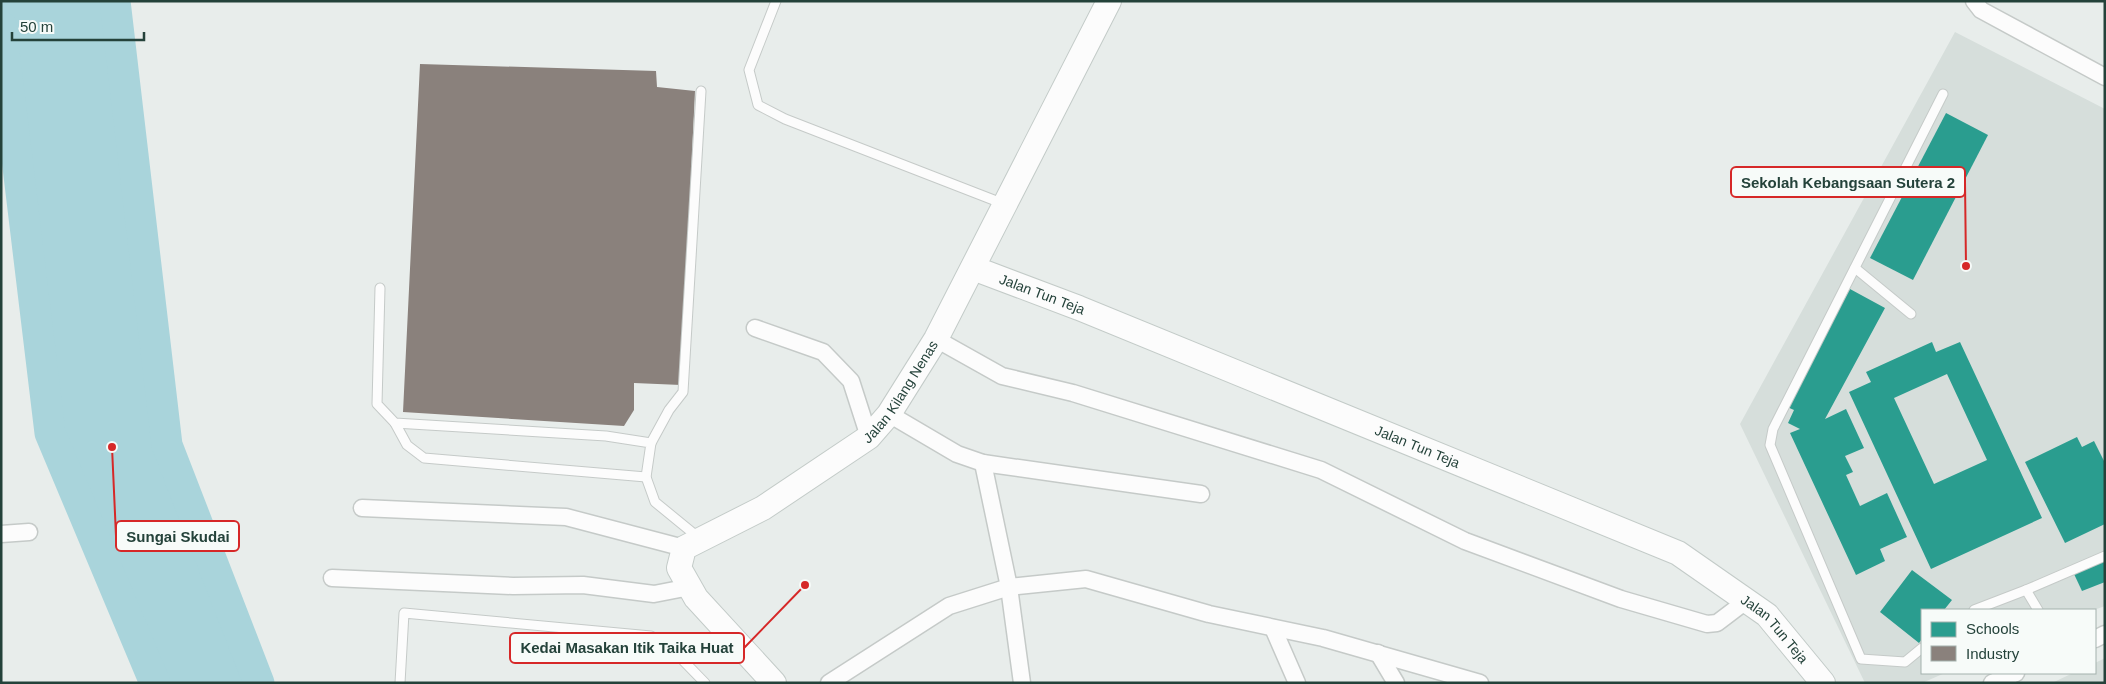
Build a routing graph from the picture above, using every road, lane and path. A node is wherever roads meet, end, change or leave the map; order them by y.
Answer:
1 (776, 1) edge
2 (1109, 1) edge
3 (1974, 1) edge
4 (2105, 77) edge
5 (701, 91) dead end
6 (1943, 94) dead end
7 (1004, 204) junction
8 (973, 268) junction
9 (1855, 268) junction
10 (380, 288) dead end
11 (1911, 314) dead end
12 (755, 328) dead end
13 (936, 339) junction
14 (889, 414) junction
15 (394, 423) junction
16 (869, 436) junction
17 (651, 443) junction
18 (983, 463) junction
19 (646, 476) junction
20 (1201, 494) dead end
21 (362, 508) dead end
22 (29, 532) dead end
23 (1, 534) edge
24 (693, 544) junction
25 (2105, 556) edge
26 (332, 578) dead end
27 (690, 587) junction
28 (1009, 587) junction
29 (2026, 590) junction
30 (1746, 601) junction
31 (1977, 609) edge
32 (2037, 609) edge
33 (1273, 628) junction
34 (1921, 649) edge
35 (1378, 653) junction
36 (2014, 674) edge
37 (400, 683) edge
38 (705, 683) edge
39 (774, 683) edge
40 (829, 683) edge
41 (1022, 683) edge
42 (1297, 683) edge
43 (1396, 683) edge
44 (1480, 683) edge
45 (1823, 683) edge
46 (1992, 683) edge

1 - 7 lane
2 - 7 street, Jalan Kilang Nenas
3 - 4 street
5 - 17 lane
6 - 9 lane
7 - 8 street, Jalan Kilang Nenas
8 - 13 street, Jalan Kilang Nenas
8 - 30 street, Jalan Tun Teja
9 - 11 lane
9 - 34 lane
10 - 15 lane
12 - 16 street
13 - 14 street, Jalan Kilang Nenas
13 - 30 street
14 - 16 street, Jalan Kilang Nenas
14 - 18 street
15 - 17 lane
15 - 19 lane
16 - 24 street, Jalan Kilang Nenas
17 - 19 lane
18 - 20 street
18 - 28 street
19 - 24 lane
21 - 24 street
22 - 23 street
24 - 27 street
25 - 29 lane
26 - 27 street
27 - 39 street
28 - 33 street
28 - 40 street
28 - 41 street
29 - 31 lane
29 - 32 lane
30 - 45 street, Jalan Tun Teja
33 - 35 street
33 - 42 street
35 - 43 street
35 - 44 street
36 - 46 street
37 - 38 lane

